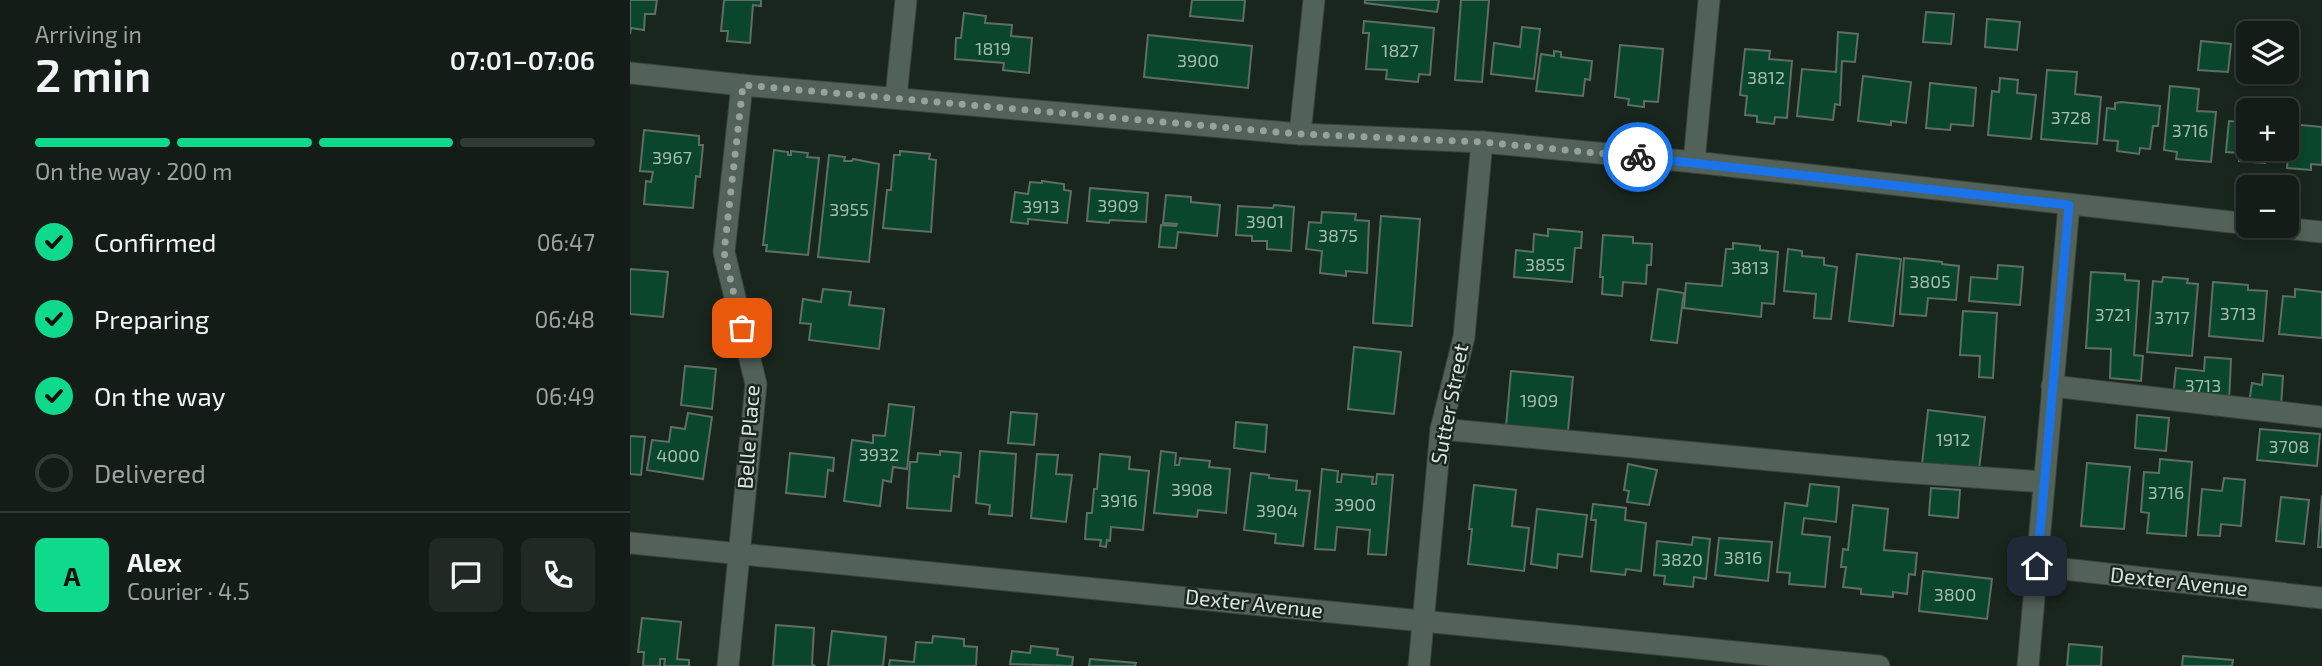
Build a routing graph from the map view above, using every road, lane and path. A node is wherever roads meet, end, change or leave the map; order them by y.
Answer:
1 (906, 0) edge
2 (1314, 0) edge
3 (1709, 0) edge
4 (630, 73) edge
5 (743, 85) junction
6 (896, 97) junction
7 (1300, 134) junction
8 (1482, 142) junction
9 (1694, 162) junction
10 (2069, 205) junction
11 (2236, 223) edge
12 (2299, 230) edge
13 (2322, 232) edge
14 (2052, 386) junction
15 (2322, 417) edge
16 (1441, 429) junction
17 (2044, 482) junction
18 (630, 543) edge
19 (739, 554) junction
20 (2037, 566) junction
21 (2322, 598) edge
22 (1423, 621) junction
23 (728, 666) edge
24 (1419, 666) edge
25 (1879, 666) edge
26 (2028, 666) edge

1 - 6 street
2 - 7 street
3 - 9 street
4 - 5 street
5 - 6 street
5 - 19 street, Belle Place
6 - 7 street
7 - 8 street
8 - 9 street
8 - 16 street, Sutter Street
9 - 10 street
10 - 11 street
10 - 14 street
12 - 13 street
14 - 15 street
14 - 17 street
16 - 17 street
16 - 22 street, Sutter Street
17 - 20 street
18 - 19 street, Dexter Avenue
19 - 22 street, Dexter Avenue
19 - 23 street, Belle Place
20 - 21 street, Dexter Avenue
20 - 26 street
22 - 24 street, Sutter Street
22 - 25 street, Dexter Avenue

